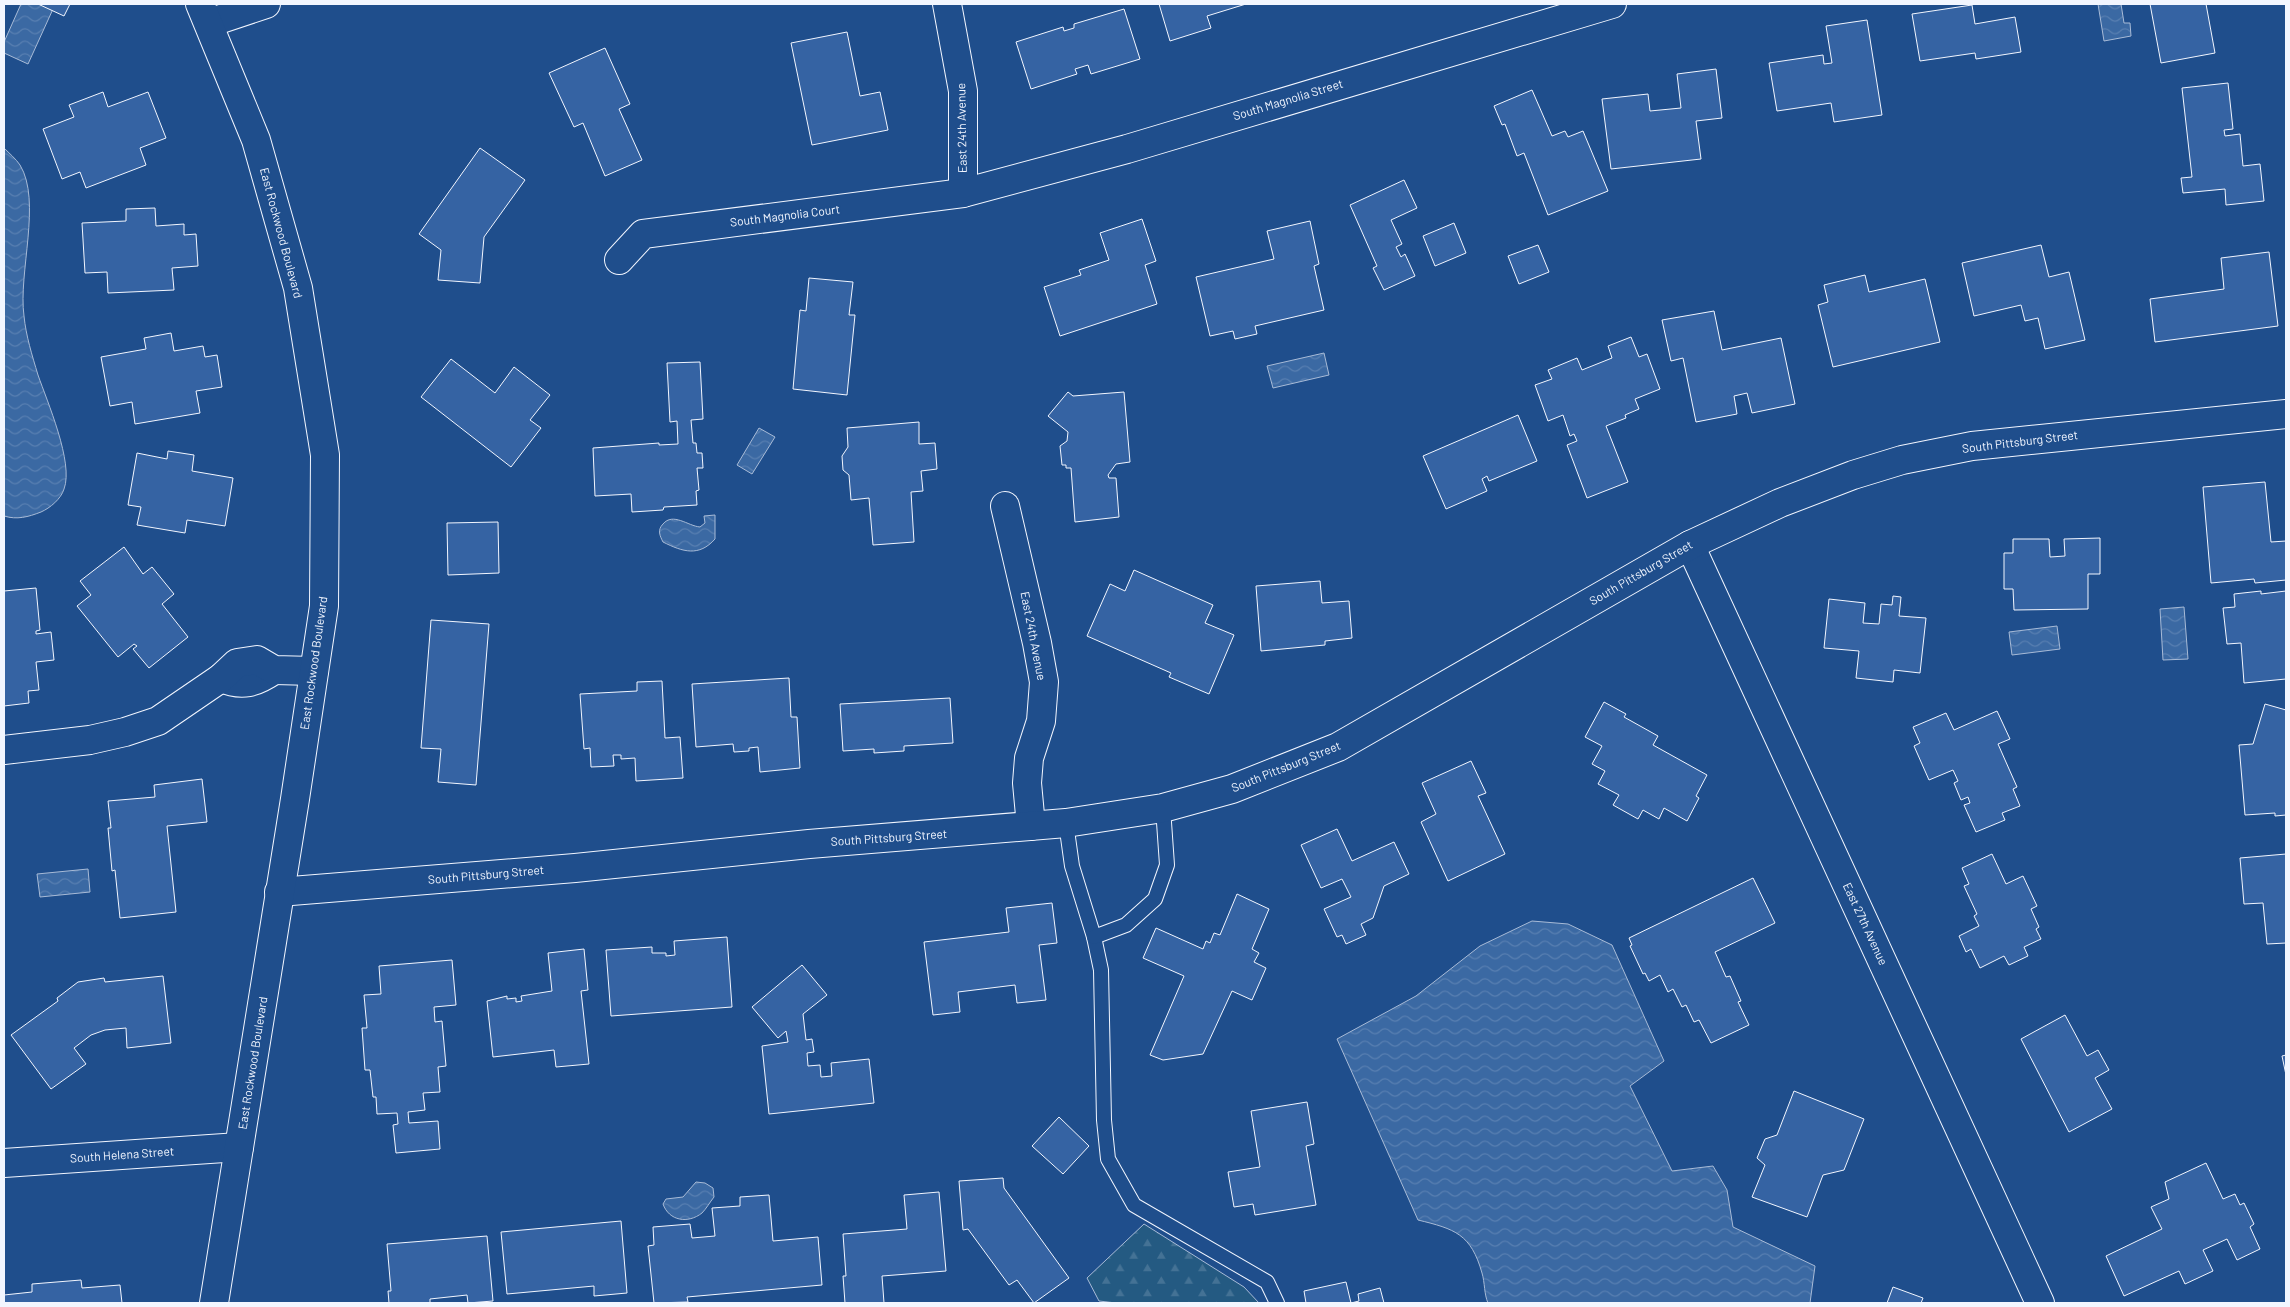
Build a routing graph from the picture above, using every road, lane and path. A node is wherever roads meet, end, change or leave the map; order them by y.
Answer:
1 (266, 4) edge
2 (947, 4) edge
3 (1612, 4) edge
4 (204, 14) edge
5 (963, 193) junction
6 (618, 260) dead end
7 (2286, 414) edge
8 (1005, 506) dead end
9 (1690, 545) junction
10 (314, 671) junction
11 (4, 750) edge
12 (1163, 808) junction
13 (1066, 823) junction
14 (1031, 826) junction
15 (279, 892) junction
16 (1094, 937) junction
17 (239, 1148) junction
18 (4, 1163) edge
19 (214, 1303) edge
20 (1277, 1303) edge
21 (2040, 1303) edge

1 - 4 street
2 - 5 street, East 24th Avenue
3 - 5 street, South Magnolia Street
4 - 10 street, East Rockwood Boulevard
5 - 6 street, South Magnolia Court
7 - 9 street, South Pittsburg Street
8 - 14 street, East 24th Avenue
9 - 12 street, South Pittsburg Street
9 - 21 street, East 27th Avenue
10 - 11 street
10 - 15 street, East Rockwood Boulevard
12 - 13 street, South Pittsburg Street
12 - 16 lane
13 - 14 street, South Pittsburg Street
13 - 16 lane
14 - 15 street, South Pittsburg Street
15 - 17 street, East Rockwood Boulevard
16 - 20 lane
17 - 18 street, South Helena Street
17 - 19 street, East Rockwood Boulevard

